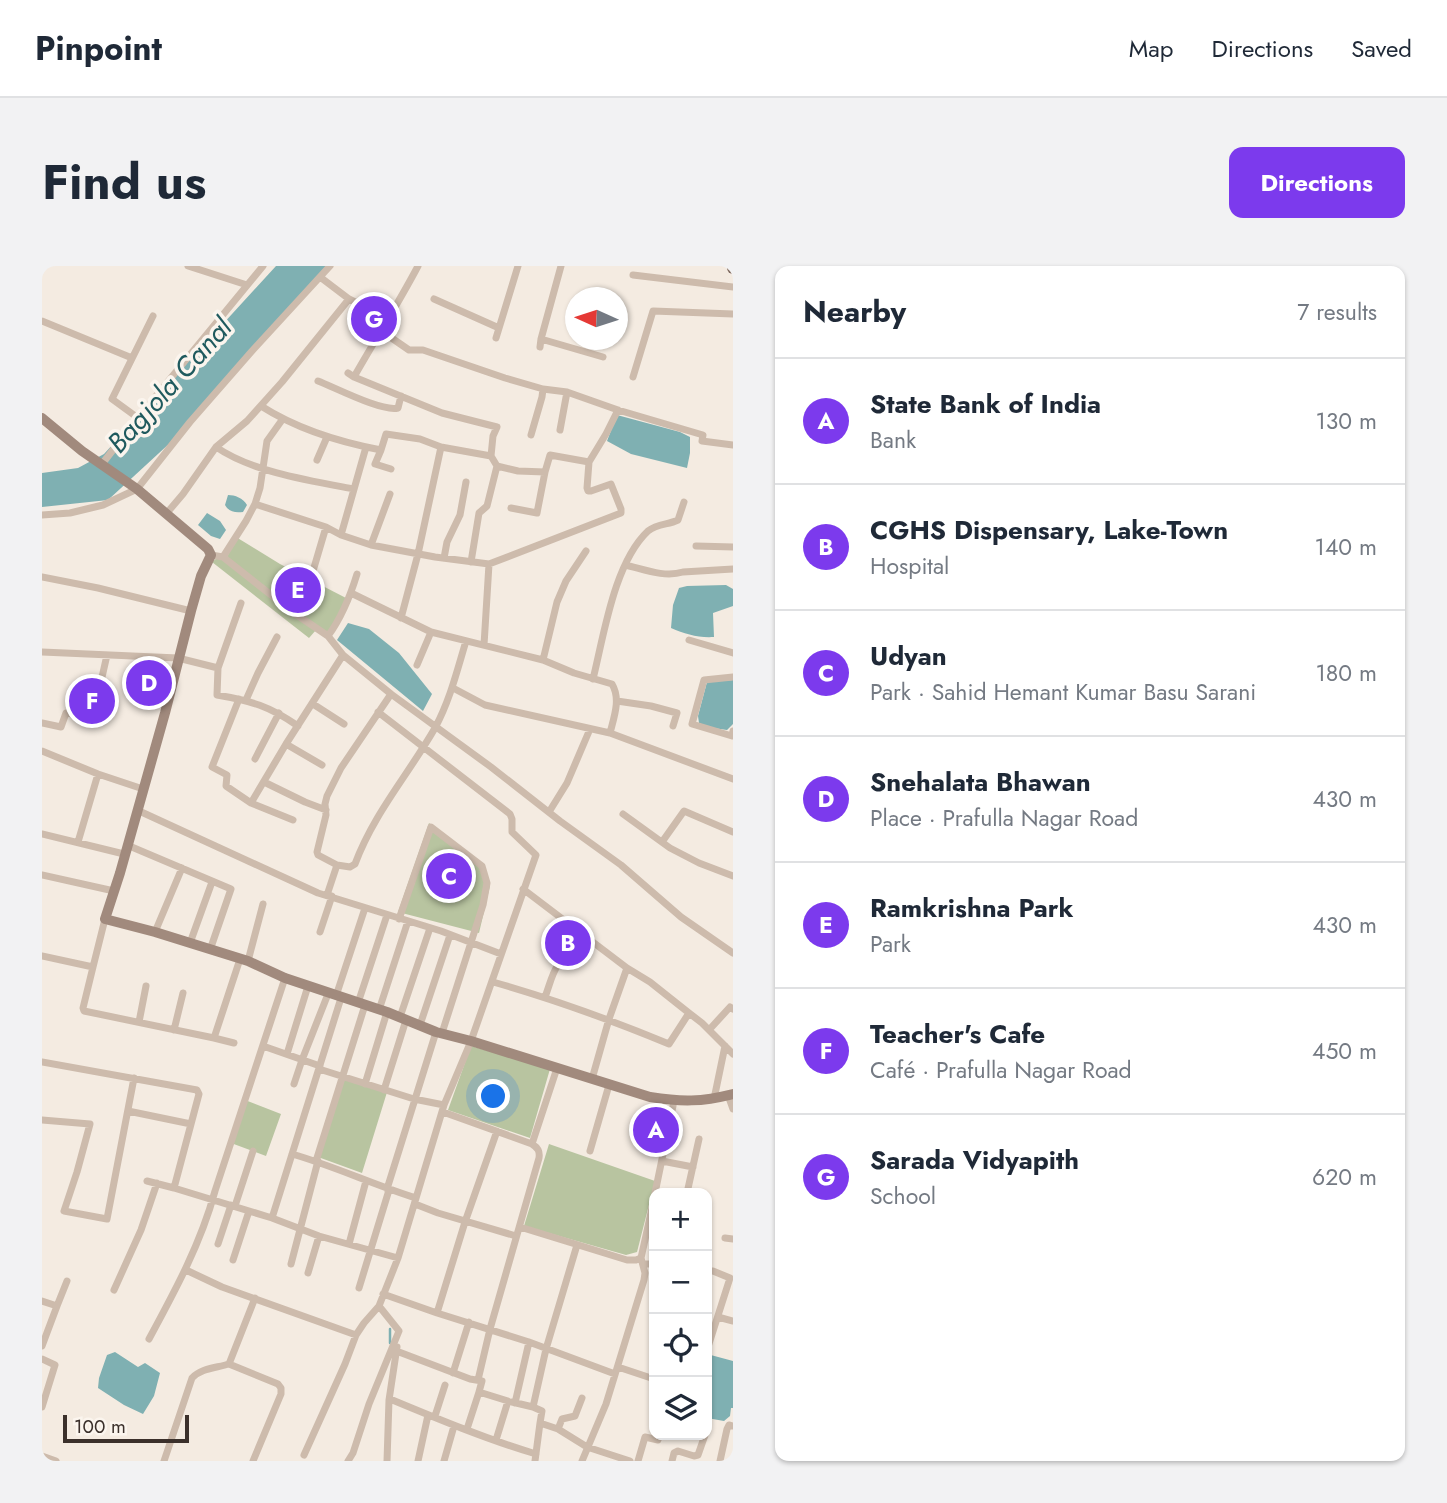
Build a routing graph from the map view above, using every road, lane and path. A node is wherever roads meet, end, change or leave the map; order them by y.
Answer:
1 (188, 266) edge
2 (263, 266) edge
3 (330, 266) edge
4 (418, 266) edge
5 (518, 266) edge
6 (561, 266) edge
7 (633, 275) dead end
8 (320, 277) junction
9 (247, 285) junction
10 (733, 287) edge
11 (349, 299) junction
12 (434, 299) dead end
13 (733, 314) edge
14 (153, 316) dead end
15 (389, 319) junction
16 (42, 321) edge
17 (499, 328) junction
18 (380, 330) junction
19 (496, 338) dead end
20 (603, 357) dead end
21 (132, 358) junction
22 (634, 377) dead end
23 (318, 381) dead end
24 (543, 388) junction
25 (567, 392) junction
26 (401, 396) junction
27 (261, 406) junction
28 (618, 410) junction
29 (42, 418) edge
30 (138, 418) junction
31 (282, 420) junction
32 (560, 430) dead end
33 (531, 435) dead end
34 (327, 437) junction
35 (733, 445) edge
36 (216, 447) junction
37 (366, 447) junction
38 (442, 447) junction
39 (381, 450) junction
40 (491, 456) junction
41 (317, 460) dead end
42 (589, 462) junction
43 (102, 464) junction
44 (497, 466) junction
45 (263, 469) junction
46 (391, 469) dead end
47 (545, 472) junction
48 (466, 482) dead end
49 (137, 489) junction
50 (354, 489) junction
51 (390, 494) dead end
52 (684, 502) dead end
53 (255, 504) junction
54 (511, 508) dead end
55 (166, 514) junction
56 (42, 515) edge
57 (326, 527) junction
58 (341, 535) junction
59 (371, 545) junction
60 (696, 546) dead end
61 (733, 547) edge
62 (586, 551) dead end
63 (418, 554) junction
64 (217, 556) junction
65 (444, 558) junction
66 (471, 562) junction
67 (489, 564) junction
68 (625, 565) junction
69 (733, 569) edge
70 (357, 574) dead end
71 (42, 577) edge
72 (351, 593) junction
73 (241, 603) dead end
74 (191, 611) junction
75 (294, 613) junction
76 (401, 618) junction
77 (432, 632) junction
78 (328, 636) junction
79 (277, 637) dead end
80 (689, 640) dead end
81 (466, 641) junction
82 (484, 645) junction
83 (42, 652) edge
84 (733, 653) edge
85 (107, 655) junction
86 (343, 655) junction
87 (178, 659) junction
88 (543, 660) junction
89 (417, 665) dead end
90 (218, 668) junction
91 (733, 677) edge
92 (593, 678) junction
93 (453, 688) junction
94 (391, 694) junction
95 (243, 699) junction
96 (617, 701) junction
97 (313, 704) junction
98 (379, 712) junction
99 (279, 713) junction
100 (42, 723) edge
101 (344, 724) dead end
102 (299, 726) junction
103 (436, 726) junction
104 (673, 726) dead end
105 (590, 729) junction
106 (733, 731) edge
107 (610, 733) junction
108 (286, 744) junction
109 (424, 747) junction
110 (42, 751) edge
111 (255, 759) dead end
112 (322, 765) dead end
113 (98, 774) junction
114 (733, 779) edge
115 (264, 782) junction
116 (143, 789) junction
117 (251, 803) junction
118 (137, 810) junction
119 (326, 810) junction
120 (549, 812) junction
121 (623, 814) dead end
122 (293, 820) dead end
123 (733, 832) edge
124 (42, 834) edge
125 (78, 842) junction
126 (662, 842) junction
127 (125, 849) junction
128 (337, 865) junction
129 (182, 868) junction
130 (42, 875) edge
131 (733, 876) edge
132 (212, 882) junction
133 (523, 889) junction
134 (114, 891) junction
135 (329, 896) junction
136 (263, 904) dead end
137 (365, 908) junction
138 (387, 915) junction
139 (105, 919) junction
140 (399, 919) junction
141 (408, 921) junction
142 (430, 928) junction
143 (155, 932) junction
144 (320, 932) dead end
145 (583, 934) junction
146 (450, 935) junction
147 (190, 943) junction
148 (471, 943) junction
149 (210, 950) junction
150 (733, 953) edge
151 (501, 954) junction
152 (42, 956) edge
153 (244, 960) junction
154 (93, 967) junction
155 (627, 968) junction
156 (285, 978) junction
157 (493, 982) junction
158 (146, 986) dead end
159 (308, 986) junction
160 (183, 993) dead end
161 (335, 996) junction
162 (545, 997) junction
163 (362, 1004) junction
164 (733, 1009) edge
165 (383, 1011) junction
166 (689, 1013) junction
167 (403, 1019) junction
168 (609, 1019) junction
169 (139, 1022) junction
170 (419, 1025) junction
171 (174, 1030) junction
172 (709, 1030) junction
173 (439, 1032) junction
174 (214, 1038) junction
175 (471, 1041) junction
176 (234, 1043) dead end
177 (263, 1046) junction
178 (725, 1046) junction
179 (287, 1054) junction
180 (733, 1054) edge
181 (302, 1060) junction
182 (42, 1062) edge
183 (320, 1068) junction
184 (557, 1068) junction
185 (342, 1076) junction
186 (134, 1078) junction
187 (592, 1079) junction
188 (294, 1084) dead end
189 (365, 1084) junction
190 (609, 1085) junction
191 (384, 1090) junction
192 (731, 1095) edge
193 (414, 1099) junction
194 (714, 1099) junction
195 (674, 1101) junction
196 (444, 1108) junction
197 (733, 1109) edge
198 (128, 1111) junction
199 (42, 1120) edge
200 (191, 1124) junction
201 (497, 1131) junction
202 (699, 1139) dead end
203 (532, 1144) junction
204 (253, 1151) dead end
205 (590, 1151) dead end
206 (292, 1154) junction
207 (317, 1161) junction
208 (662, 1161) junction
209 (693, 1167) junction
210 (147, 1181) dead end
211 (366, 1181) junction
212 (157, 1183) junction
213 (174, 1188) junction
214 (656, 1188) edge
215 (688, 1188) edge
216 (388, 1190) junction
217 (213, 1199) junction
218 (415, 1201) junction
219 (233, 1206) junction
220 (249, 1211) junction
221 (272, 1218) junction
222 (466, 1222) junction
223 (520, 1227) junction
224 (649, 1227) edge
225 (300, 1229) junction
226 (319, 1236) junction
227 (516, 1236) junction
228 (218, 1244) dead end
229 (349, 1244) junction
230 (577, 1245) junction
231 (371, 1250) junction
232 (398, 1258) junction
233 (233, 1260) dead end
234 (642, 1261) junction
235 (649, 1263) edge
236 (290, 1264) dead end
237 (186, 1270) junction
238 (712, 1271) edge
239 (308, 1273) dead end
240 (67, 1281) dead end
241 (359, 1288) dead end
242 (114, 1290) dead end
243 (383, 1294) junction
244 (255, 1298) junction
245 (42, 1301) edge
246 (57, 1306) junction
247 (379, 1306) junction
248 (437, 1313) junction
249 (718, 1317) junction
250 (733, 1321) edge
251 (468, 1322) junction
252 (489, 1329) junction
253 (399, 1331) junction
254 (356, 1335) junction
255 (712, 1335) edge
256 (149, 1339) dead end
257 (529, 1342) junction
258 (42, 1346) edge
259 (547, 1349) junction
260 (396, 1350) junction
261 (42, 1359) edge
262 (229, 1364) junction
263 (617, 1371) junction
264 (453, 1373) junction
265 (649, 1378) edge
266 (478, 1380) junction
267 (445, 1385) dead end
268 (479, 1392) junction
269 (582, 1398) dead end
270 (390, 1399) junction
271 (511, 1402) junction
272 (42, 1406) edge
273 (533, 1407) junction
274 (431, 1415) junction
275 (540, 1423) junction
276 (454, 1426) junction
277 (733, 1426) edge
278 (467, 1429) junction
279 (558, 1429) junction
280 (649, 1438) edge
281 (496, 1440) junction
282 (703, 1440) edge
283 (587, 1447) junction
284 (304, 1455) dead end
285 (42, 1456) edge
286 (535, 1458) edge
287 (444, 1459) edge
288 (620, 1460) edge
289 (56, 1461) edge
290 (164, 1461) edge
291 (253, 1461) edge
292 (348, 1461) edge
293 (387, 1461) edge
294 (418, 1461) edge
295 (456, 1461) edge
296 (582, 1461) edge
297 (630, 1461) edge
298 (638, 1461) edge
299 (671, 1461) edge
300 (720, 1461) edge

1 - 9 street
2 - 9 street
3 - 8 street
4 - 15 street
5 - 17 street
6 - 20 street
7 - 10 street
8 - 11 street
8 - 49 street
9 - 30 street
11 - 15 street
11 - 27 street
12 - 17 street
13 - 22 street
14 - 21 street
15 - 18 street
16 - 21 street
17 - 19 street
18 - 24 street
18 - 26 street
21 - 30 street
23 - 26 street
24 - 25 street
24 - 33 street
25 - 28 street
25 - 32 street
26 - 40 street
27 - 31 street
27 - 36 street
28 - 35 street
28 - 42 street
29 - 43 street
30 - 43 street
31 - 34 street
31 - 45 street
34 - 37 street
34 - 41 street
36 - 45 street
36 - 55 street
37 - 39 street
37 - 50 street
38 - 39 street
38 - 40 street
38 - 63 street
39 - 46 street
40 - 44 street
42 - 47 street
42 - 67 street
43 - 49 street
44 - 47 street
44 - 66 street
45 - 50 street
45 - 53 street
47 - 54 street
48 - 65 street
49 - 55 street
49 - 56 street
50 - 58 street
51 - 59 street
52 - 68 street
53 - 57 street
53 - 64 street
55 - 64 street
57 - 58 street
57 - 75 street
58 - 59 street
59 - 63 street
60 - 61 street
62 - 88 street
63 - 65 street
63 - 76 street
64 - 74 street
64 - 75 street
65 - 66 street
66 - 67 street
67 - 82 street
68 - 69 street
68 - 92 street
70 - 72 street
71 - 74 street
72 - 76 street
72 - 78 street
73 - 90 street
74 - 87 street
75 - 78 street
76 - 77 street
77 - 81 street
77 - 89 street
78 - 86 street
79 - 95 street
80 - 84 street
81 - 82 street
81 - 93 street
82 - 88 street
83 - 85 street
85 - 87 street
85 - 100 street
86 - 94 street
86 - 97 street
87 - 90 street
87 - 116 street
88 - 92 street
90 - 95 street
91 - 106 street
92 - 96 street
93 - 103 street
93 - 105 street
94 - 98 street
94 - 103 street
95 - 99 street
95 - 117 street
96 - 104 street
96 - 107 street
97 - 101 street
97 - 102 street
98 - 109 street
98 - 119 street
99 - 102 street
99 - 111 street
102 - 108 street
103 - 109 street
103 - 120 street
105 - 107 street
105 - 120 street
107 - 114 street
108 - 112 street
108 - 115 street
109 - 128 street
109 - 133 street
110 - 113 street
113 - 116 street
113 - 125 street
115 - 117 street
115 - 119 street
116 - 118 street
117 - 122 street
118 - 127 street
118 - 135 street
119 - 128 street
120 - 150 street
121 - 126 street
123 - 126 street
124 - 125 street
125 - 127 street
126 - 131 street
127 - 129 street
127 - 134 street
128 - 135 street
129 - 132 street
129 - 143 street
130 - 134 street
132 - 147 street
132 - 149 street
133 - 145 street
133 - 151 street
134 - 139 street
135 - 137 street
135 - 144 street
136 - 153 street
137 - 138 street
137 - 161 street
138 - 140 street
138 - 163 street
139 - 143 street
139 - 154 street
140 - 141 street
140 - 148 street
141 - 142 street
141 - 165 street
142 - 146 street
142 - 167 street
143 - 147 street
145 - 155 street
145 - 162 street
146 - 148 street
146 - 170 street
147 - 149 street
148 - 151 street
148 - 173 street
149 - 153 street
151 - 157 street
152 - 154 street
153 - 156 street
153 - 174 street
154 - 169 street
155 - 166 street
155 - 168 street
156 - 159 street
156 - 177 street
157 - 162 street
157 - 175 street
158 - 169 street
159 - 161 street
159 - 179 street
160 - 171 street
161 - 163 street
161 - 181 street
161 - 183 street
162 - 168 street
163 - 165 street
163 - 185 street
164 - 172 street
165 - 167 street
165 - 189 street
166 - 168 street
166 - 172 street
167 - 170 street
167 - 191 street
168 - 187 street
169 - 171 street
170 - 173 street
171 - 174 street
172 - 178 street
173 - 175 street
173 - 193 street
174 - 176 street
175 - 184 street
175 - 196 street
177 - 179 street
177 - 217 street
178 - 180 street
178 - 194 street
179 - 181 street
181 - 183 street
181 - 188 street
182 - 186 street
183 - 185 street
183 - 206 street
184 - 187 street
184 - 203 street
185 - 189 street
185 - 207 street
186 - 198 street
186 - 200 street
187 - 190 street
189 - 191 street
190 - 195 street
190 - 205 street
191 - 193 street
192 - 194 street
192 - 197 street
193 - 196 street
193 - 216 street
194 - 195 street
195 - 208 street
196 - 201 street
196 - 218 street
198 - 199 street
198 - 200 street
200 - 213 street
201 - 203 street
201 - 222 street
202 - 209 street
203 - 223 street
204 - 219 street
206 - 207 street
206 - 221 street
207 - 211 street
207 - 225 street
208 - 209 street
208 - 214 street
209 - 215 street
210 - 212 street
211 - 216 street
211 - 229 street
212 - 213 street
212 - 242 street
213 - 217 street
216 - 218 street
216 - 231 street
217 - 219 street
217 - 237 street
218 - 222 street
218 - 232 street
219 - 220 street
219 - 228 street
220 - 221 street
220 - 233 street
221 - 225 street
222 - 227 street
222 - 248 street
223 - 227 street
223 - 230 street
224 - 234 street
225 - 226 street
225 - 236 street
226 - 229 street
226 - 239 street
227 - 252 street
229 - 231 street
230 - 234 street
230 - 259 street
231 - 232 street
231 - 241 street
232 - 243 street
234 - 235 street
234 - 263 street
237 - 244 street
237 - 256 street
238 - 249 street
240 - 246 street
243 - 247 street
243 - 248 street
244 - 254 street
244 - 262 street
245 - 246 street
246 - 258 street
247 - 253 street
247 - 254 street
248 - 251 street
249 - 250 street
249 - 255 street
251 - 252 street
251 - 264 street
252 - 257 street
252 - 266 street
253 - 260 street
253 - 270 street
254 - 284 street
257 - 259 street
257 - 271 street
259 - 263 street
259 - 273 street
260 - 264 street
260 - 292 street
261 - 272 street
262 - 290 street
262 - 291 street
263 - 265 street
263 - 283 street
264 - 266 street
266 - 268 street
267 - 274 street
268 - 271 street
268 - 278 street
269 - 279 street
270 - 274 street
270 - 293 street
271 - 273 street
271 - 281 street
273 - 275 street
274 - 276 street
274 - 294 street
275 - 279 street
275 - 286 street
276 - 278 street
276 - 287 street
277 - 300 street
278 - 281 street
279 - 283 street
280 - 298 street
281 - 286 street
282 - 299 street
283 - 288 street
283 - 296 street
285 - 289 street
287 - 295 street
288 - 297 street

